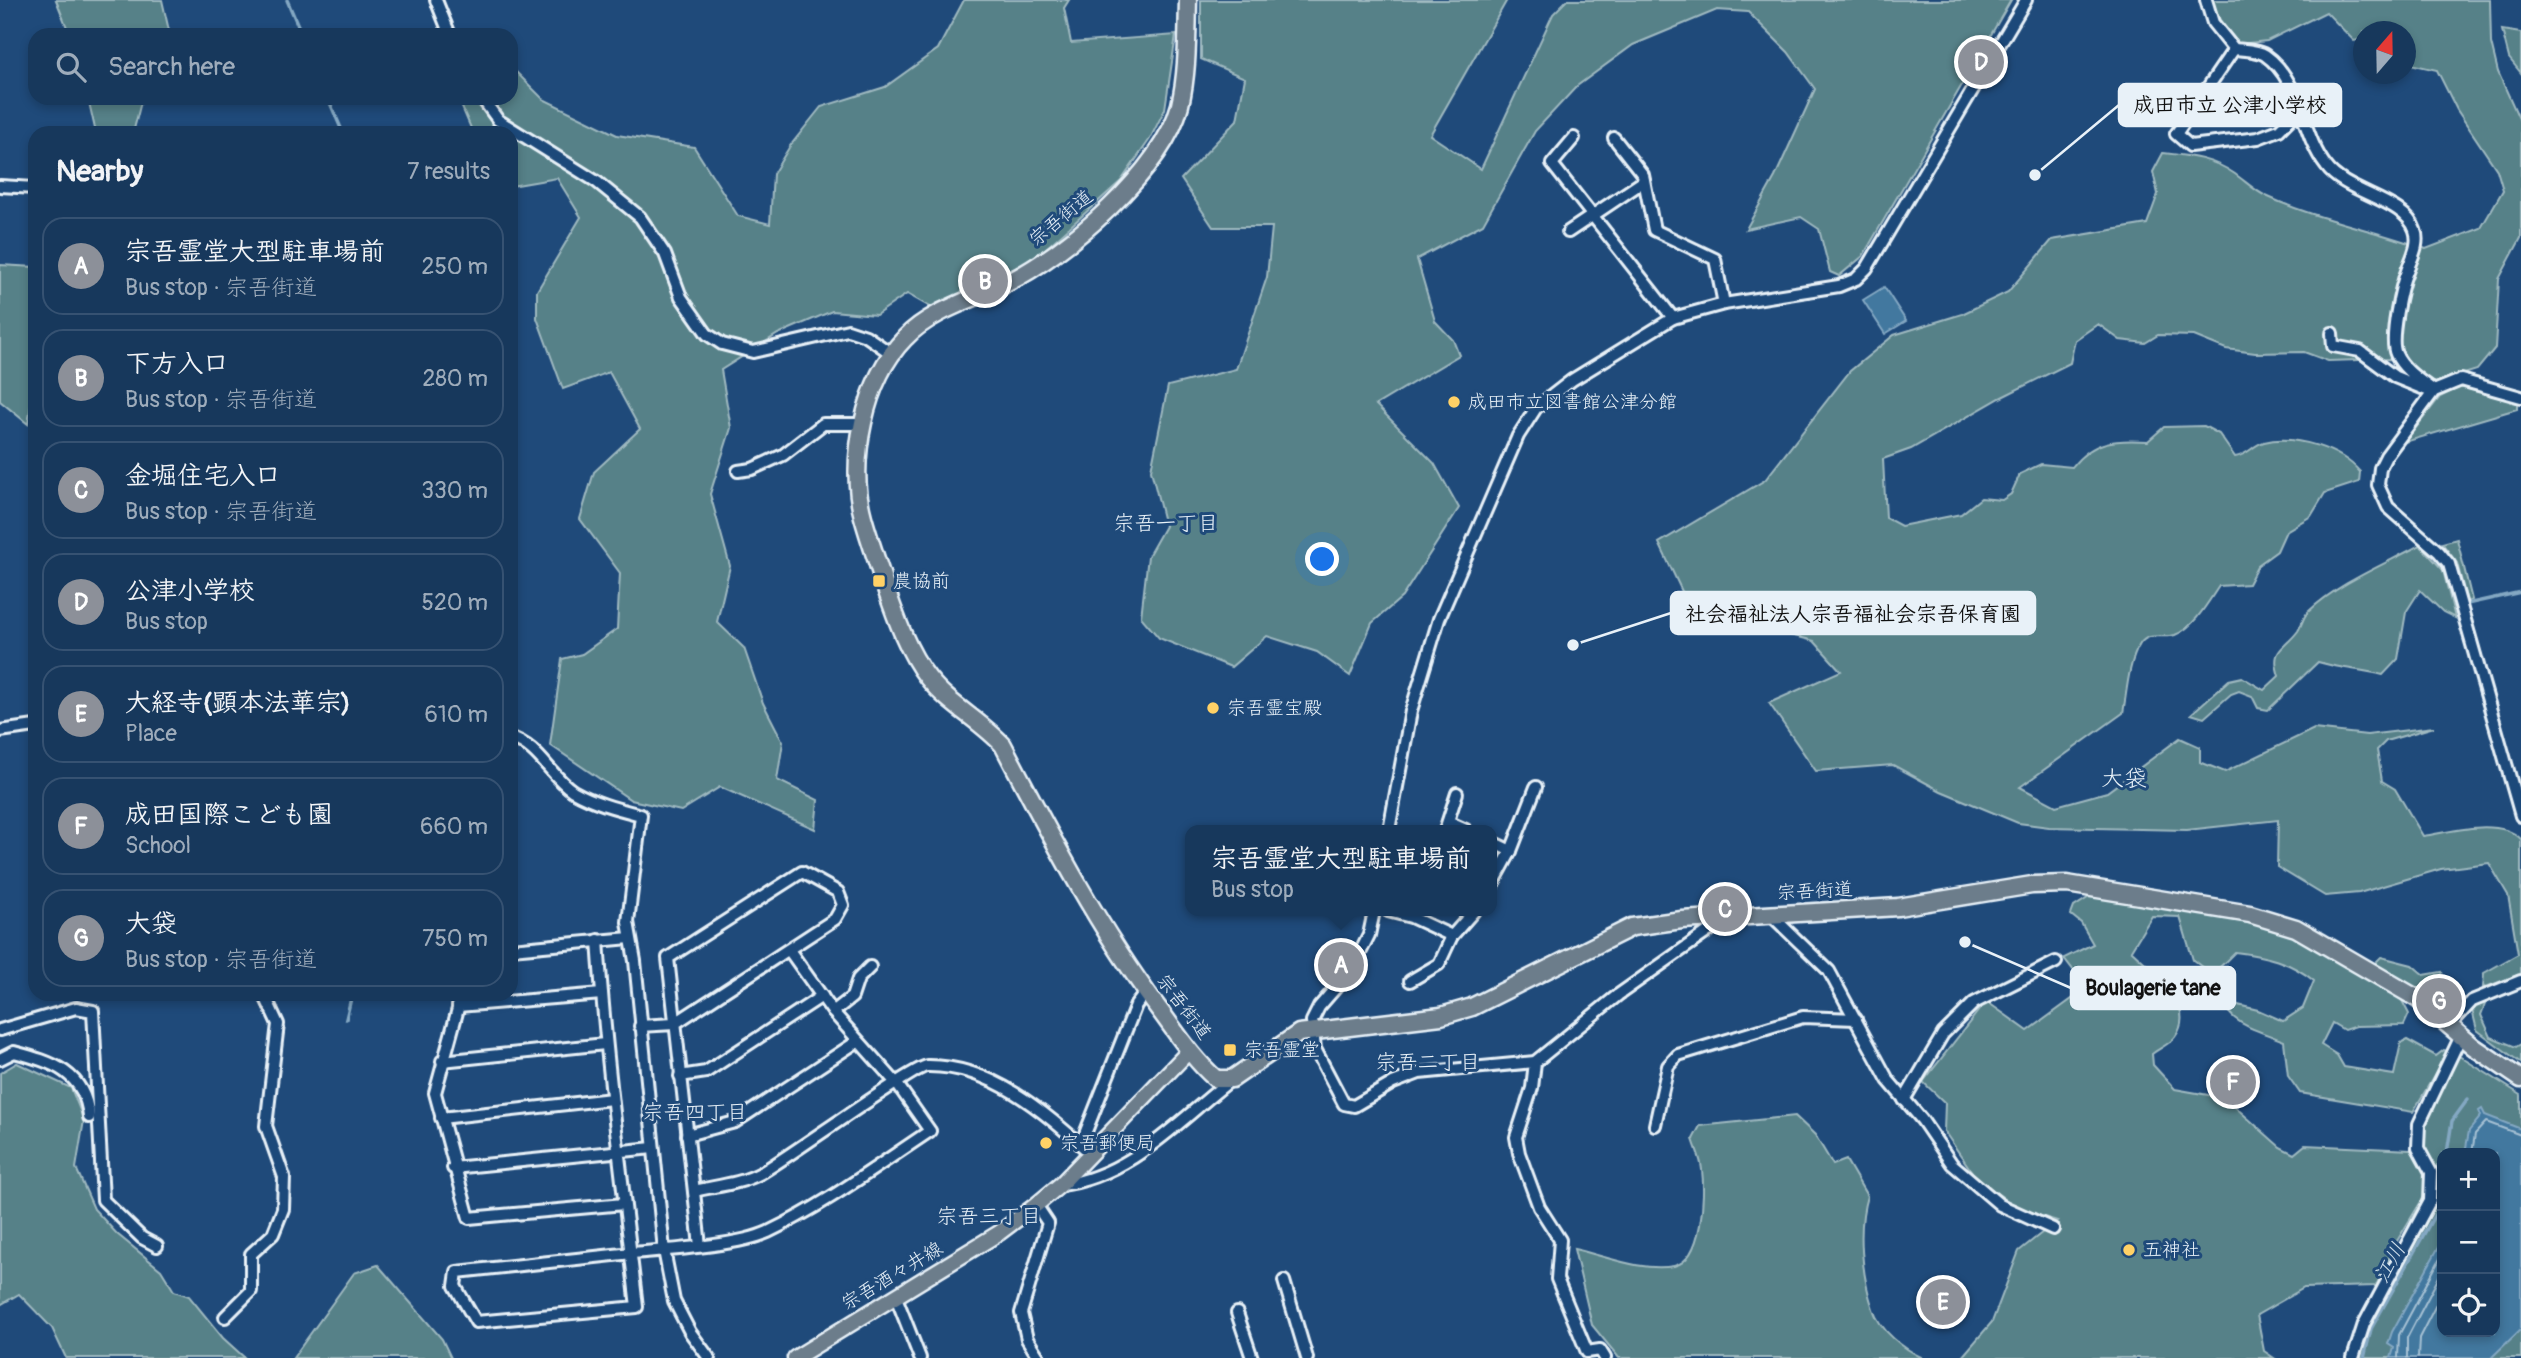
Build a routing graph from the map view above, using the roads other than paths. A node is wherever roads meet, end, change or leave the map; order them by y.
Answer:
1 (436, 0) edge
2 (1188, 0) edge
3 (2026, 0) edge
4 (2206, 0) edge
5 (447, 28) edge
6 (2234, 49) junction
7 (487, 105) edge
8 (2299, 110) junction
9 (508, 126) edge
10 (518, 133) edge
11 (1574, 138) dead end
12 (1614, 138) dead end
13 (1644, 181) junction
14 (0, 186) edge
15 (28, 188) edge
16 (1594, 217) junction
17 (1568, 232) dead end
18 (1724, 303) junction
19 (1673, 318) junction
20 (2332, 333) dead end
21 (892, 354) junction
22 (2434, 391) junction
23 (2521, 397) edge
24 (864, 424) junction
25 (738, 471) dead end
26 (28, 727) edge
27 (0, 732) edge
28 (518, 740) edge
29 (1536, 787) dead end
30 (1457, 793) dead end
31 (2521, 816) edge
32 (1391, 825) edge
33 (1446, 825) edge
34 (1497, 844) edge
35 (1511, 851) junction
36 (1497, 877) edge
37 (1770, 915) junction
38 (1372, 916) edge
39 (1407, 916) edge
40 (1470, 916) edge
41 (1715, 919) junction
42 (1452, 936) junction
43 (630, 938) junction
44 (598, 940) junction
45 (518, 948) edge
46 (789, 950) junction
47 (2056, 962) dead end
48 (870, 967) dead end
49 (1410, 981) dead end
50 (2521, 981) edge
51 (1146, 992) junction
52 (602, 994) junction
53 (822, 996) junction
54 (267, 1001) edge
55 (460, 1001) edge
56 (458, 1006) junction
57 (833, 1012) junction
58 (1856, 1019) junction
59 (674, 1024) junction
60 (640, 1027) junction
61 (0, 1030) edge
62 (1311, 1030) junction
63 (2456, 1031) junction
64 (858, 1041) junction
65 (605, 1044) junction
66 (1190, 1050) junction
67 (0, 1059) edge
68 (442, 1061) junction
69 (1535, 1062) junction
70 (680, 1076) junction
71 (1232, 1079) junction
72 (2521, 1079) edge
73 (897, 1084) junction
74 (612, 1099) junction
75 (1903, 1100) junction
76 (89, 1117) dead end
77 (441, 1118) junction
78 (1655, 1125) dead end
79 (687, 1135) junction
80 (653, 1148) junction
81 (1085, 1148) junction
82 (618, 1152) junction
83 (453, 1168) junction
84 (1060, 1185) junction
85 (694, 1191) junction
86 (624, 1204) junction
87 (1036, 1205) junction
88 (2053, 1229) dead end
89 (157, 1246) dead end
90 (700, 1246) junction
91 (664, 1250) junction
92 (631, 1253) junction
93 (1284, 1281) dead end
94 (896, 1297) junction
95 (1237, 1312) dead end
96 (225, 1317) dead end
97 (1582, 1355) edge
98 (709, 1358) edge
99 (795, 1358) edge
100 (920, 1358) edge
101 (1039, 1358) edge
102 (1252, 1358) edge
103 (1307, 1358) edge
104 (1605, 1358) edge
105 (2353, 1358) edge

1 - 5 street
2 - 21 highway, 宗吾街道
3 - 18 street
4 - 6 street
6 - 8 street
6 - 8 street
7 - 9 street
8 - 22 street
10 - 21 street
11 - 16 street
12 - 13 street
13 - 16 street
13 - 18 street
14 - 15 street
16 - 17 street
16 - 19 street
18 - 19 street
19 - 32 street
20 - 22 street
21 - 24 highway, 宗吾街道
22 - 23 street
22 - 31 street
24 - 25 street
24 - 51 highway, 宗吾街道
26 - 27 street
28 - 43 street
29 - 35 street
30 - 33 street
34 - 35 street
35 - 36 street
37 - 41 highway, 宗吾街道
37 - 58 street
37 - 63 highway, 宗吾街道
38 - 62 street
39 - 42 street
40 - 42 street
41 - 62 highway, 宗吾街道
41 - 69 street
42 - 49 street
43 - 44 street
43 - 60 street
44 - 45 street
44 - 52 street
46 - 53 street
46 - 59 street
46 - 59 street
47 - 75 street
48 - 57 street
50 - 63 street
51 - 66 highway, 宗吾街道
51 - 81 street
52 - 56 street
52 - 65 street
53 - 57 street
53 - 70 street
54 - 96 street
55 - 56 street
56 - 68 street
57 - 64 street
58 - 75 street
58 - 78 street
59 - 60 street
59 - 70 street
60 - 80 street
61 - 89 street
62 - 69 street
62 - 71 highway, 宗吾街道
63 - 72 highway, 宗吾街道
63 - 105 street
64 - 73 street
64 - 79 street
65 - 68 street
65 - 74 street
66 - 71 highway, 宗吾街道
66 - 81 main road, 宗吾酒々井線
67 - 76 street
68 - 77 street
69 - 97 street
70 - 79 street
71 - 84 street
73 - 81 street
73 - 85 street
73 - 90 street
74 - 77 street
74 - 82 street
75 - 88 street
77 - 83 street
79 - 85 street
80 - 82 street
80 - 91 street
81 - 84 main road, 宗吾酒々井線
82 - 83 street
82 - 86 street
83 - 86 street
84 - 87 main road, 宗吾酒々井線
85 - 90 street
86 - 92 street
87 - 94 main road, 宗吾酒々井線
87 - 101 street
90 - 91 street
91 - 92 street
91 - 98 street
92 - 92 street
93 - 103 street
94 - 99 main road, 宗吾酒々井線
94 - 100 street
95 - 102 street
97 - 104 street

